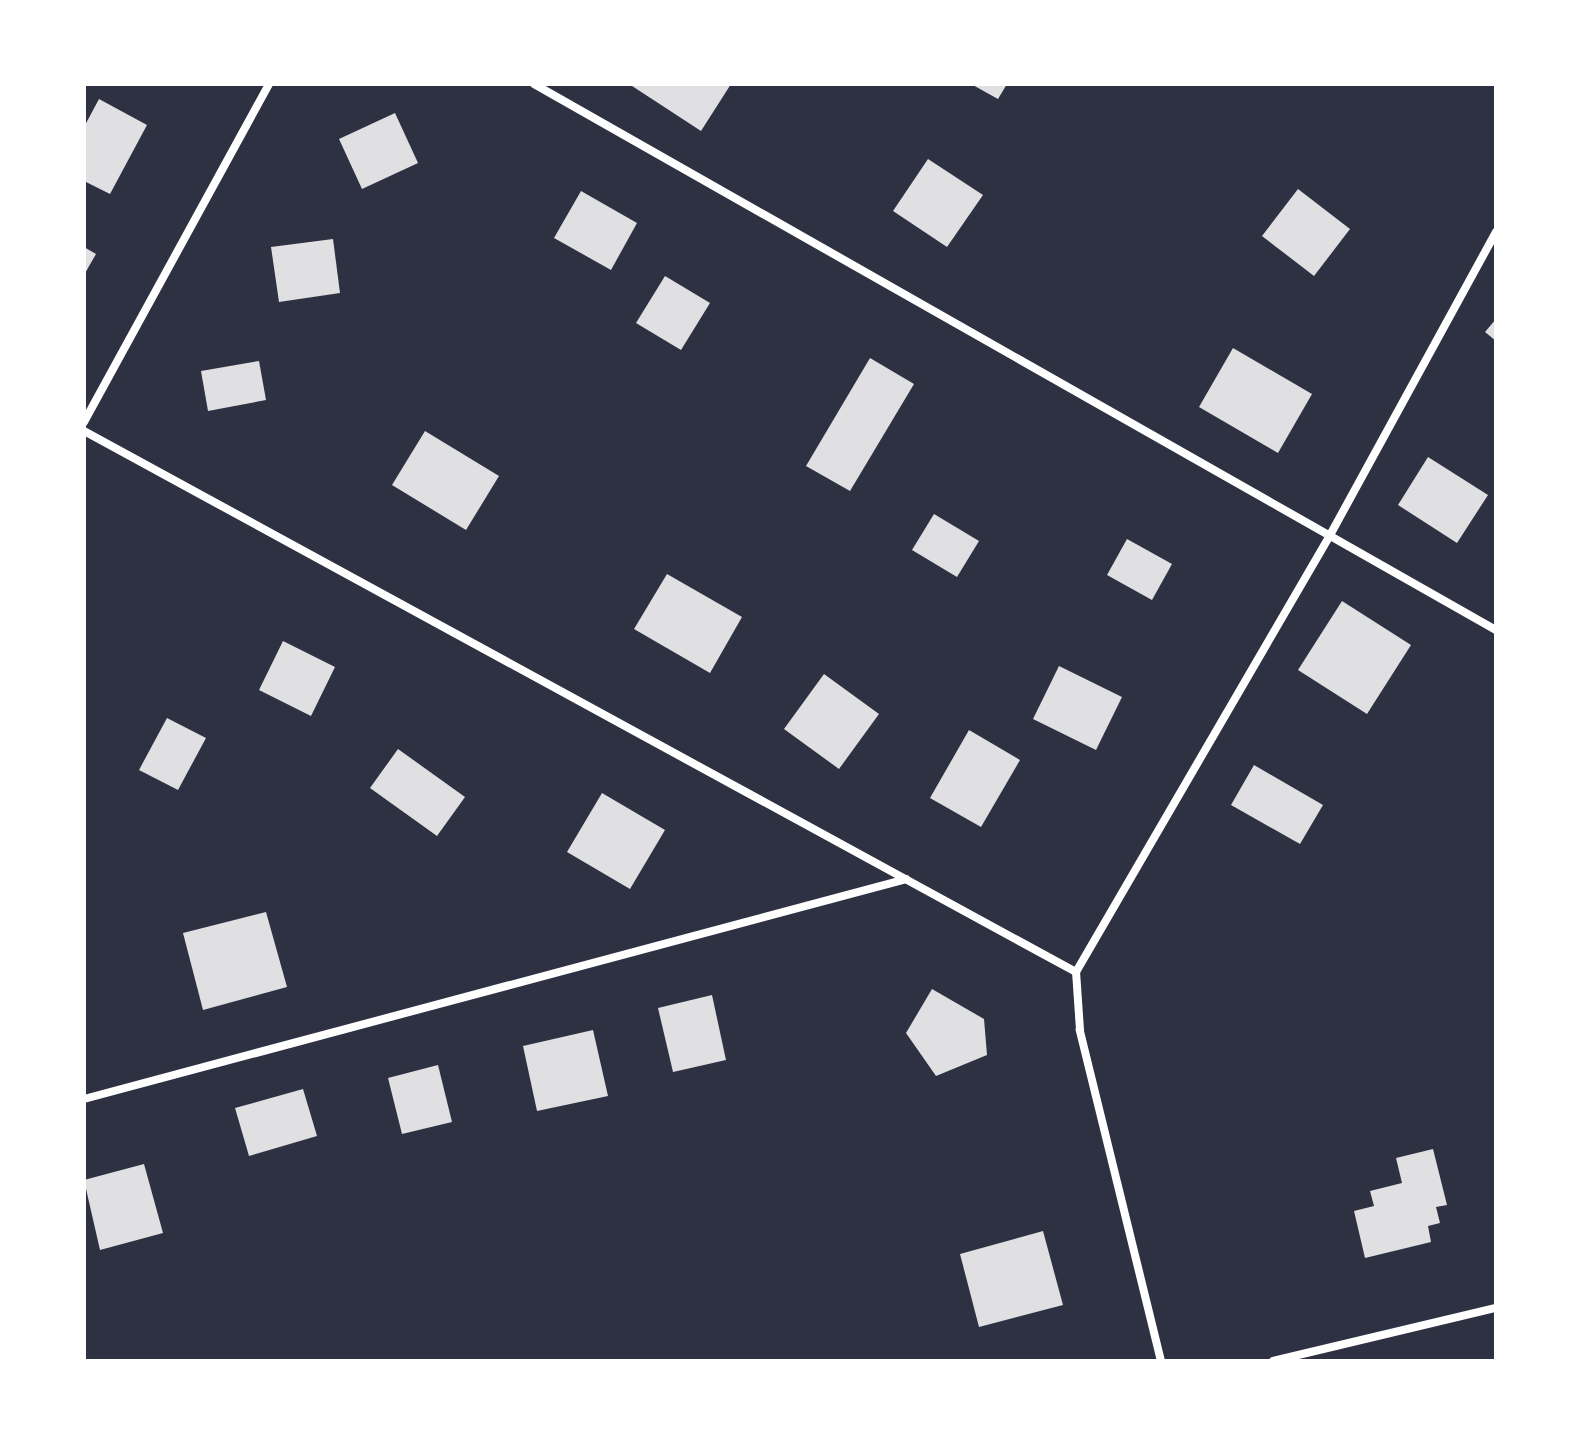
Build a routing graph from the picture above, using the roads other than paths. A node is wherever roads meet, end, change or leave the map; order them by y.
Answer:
1 (269, 84) edge
2 (534, 84) edge
3 (1496, 232) edge
4 (84, 400) edge
5 (93, 406) junction
6 (84, 422) edge
7 (84, 431) edge
8 (1329, 537) junction
9 (1496, 630) edge
10 (907, 878) junction
11 (1076, 972) junction
12 (84, 1099) edge
13 (1496, 1308) edge
14 (1161, 1361) edge
15 (1273, 1361) edge

1 - 5 street
2 - 8 street
3 - 8 street
4 - 5 street
5 - 6 street
7 - 10 street
8 - 9 street
8 - 11 street
10 - 11 street
10 - 12 street
11 - 14 street
13 - 15 street

